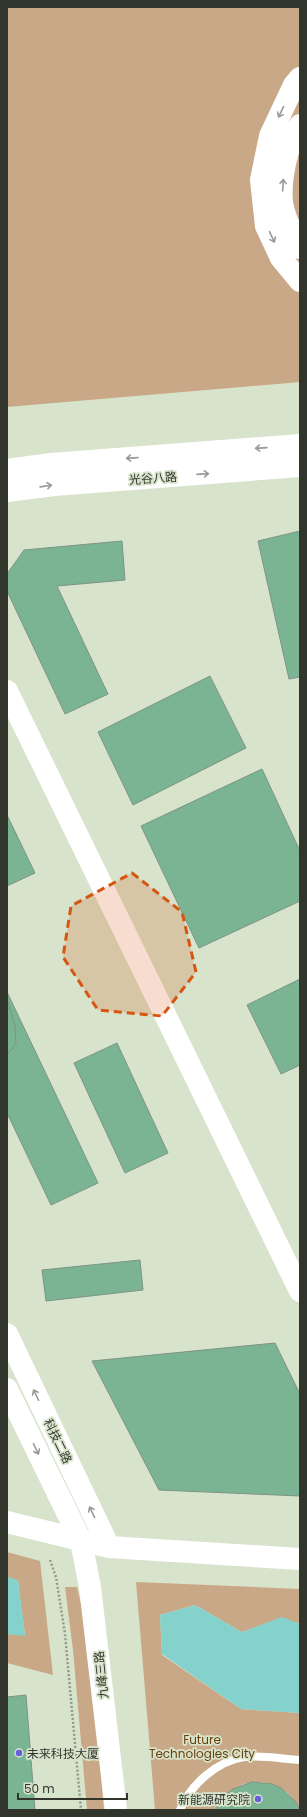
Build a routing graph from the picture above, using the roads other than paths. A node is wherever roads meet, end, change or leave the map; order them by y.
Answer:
1 (300, 78) edge
2 (300, 125) edge
3 (300, 248) edge
4 (300, 281) edge
5 (300, 445) edge
6 (300, 466) edge
7 (7, 470) edge
8 (7, 491) edge
9 (7, 691) edge
10 (300, 1290) edge
11 (7, 1334) edge
12 (7, 1389) edge
13 (7, 1522) edge
14 (81, 1541) junction
15 (109, 1547) junction
16 (300, 1559) edge
17 (300, 1760) edge
18 (116, 1810) edge
19 (180, 1810) edge

1 -> 4 main road
3 -> 2 main road
5 -> 7 main road, 光谷八路
8 -> 6 main road, 光谷八路
9 - 10 main road
15 -> 11 main road, 科技二路
12 -> 14 main road, 科技二路
13 - 14 main road
14 - 15 main road
14 - 18 main road, 九峰三路
15 - 16 main road
17 - 19 lane

